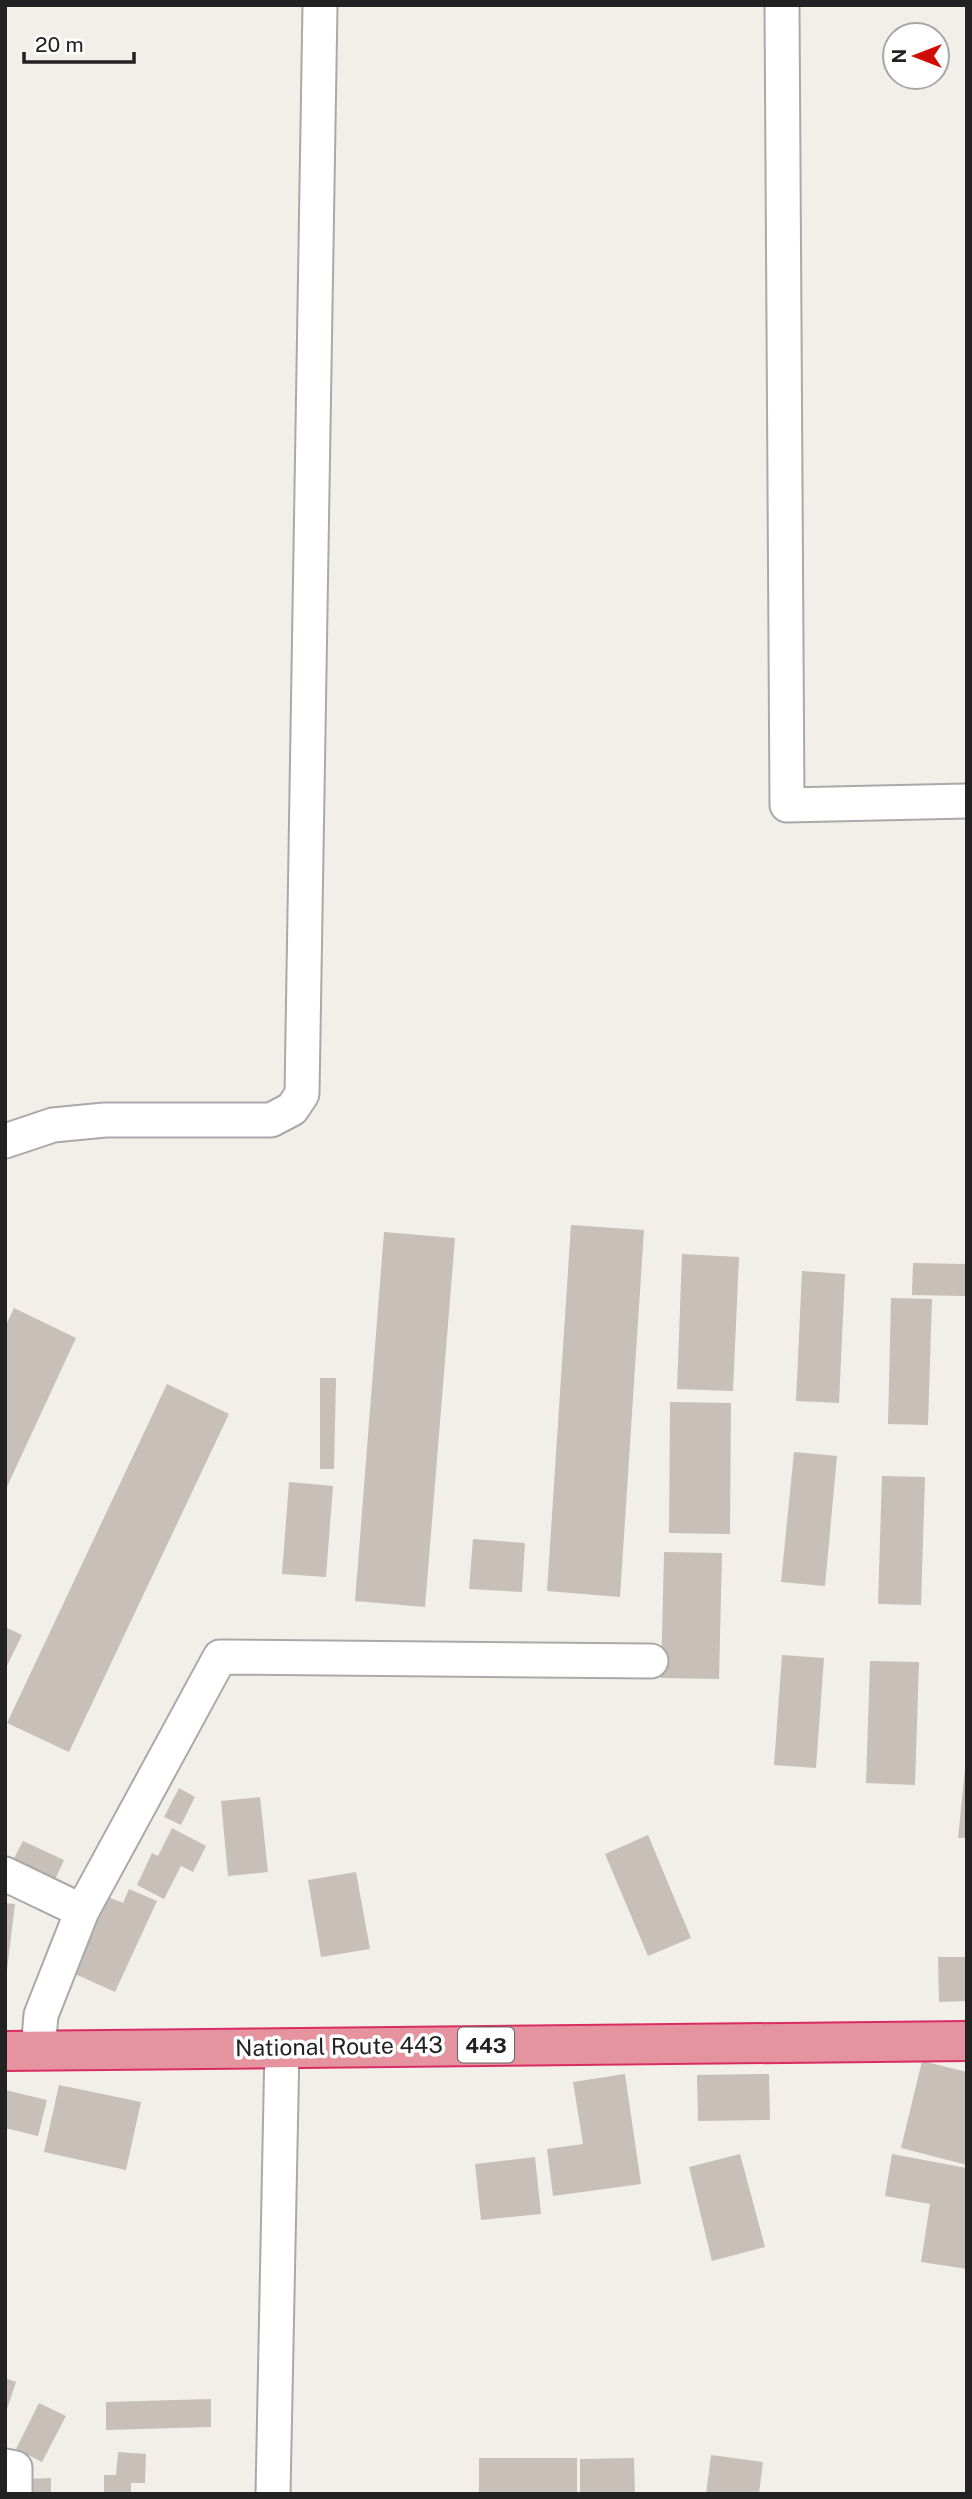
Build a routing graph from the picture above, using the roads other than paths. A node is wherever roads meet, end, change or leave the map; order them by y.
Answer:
1 (320, 5) edge
2 (782, 5) edge
3 (967, 801) edge
4 (5, 1141) edge
5 (651, 1661) dead end
6 (5, 1874) edge
7 (82, 1910) junction
8 (967, 2041) edge
9 (282, 2047) junction
10 (22, 2051) edge
11 (5, 2466) edge
12 (15, 2494) edge
13 (272, 2494) edge

1 - 4 street
2 - 3 street
5 - 7 street
6 - 7 street
7 - 10 street
8 - 9 highway, National Route 443 / 443
9 - 10 highway, National Route 443 / 443
9 - 13 street
11 - 12 street

